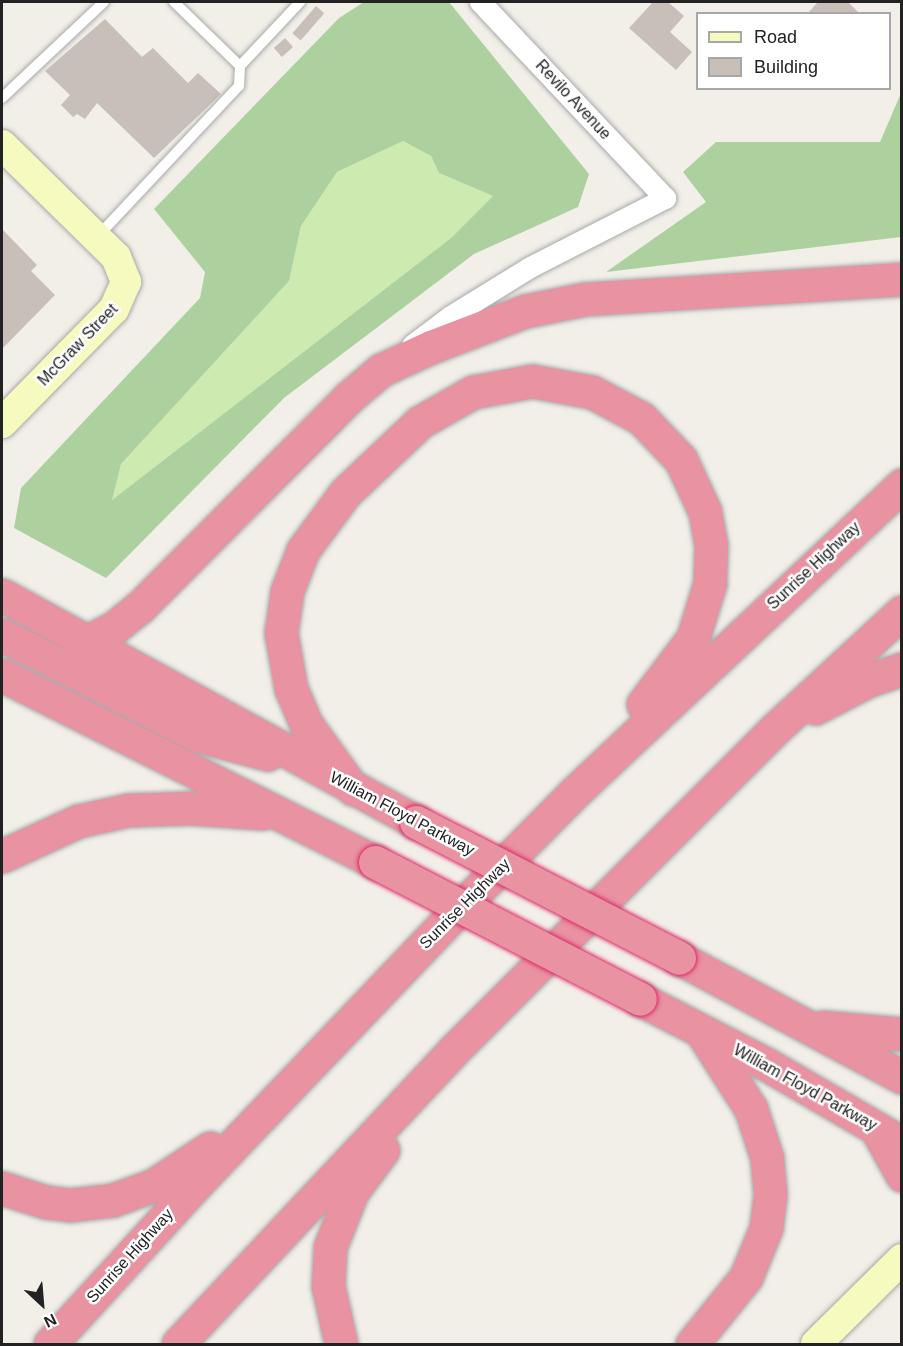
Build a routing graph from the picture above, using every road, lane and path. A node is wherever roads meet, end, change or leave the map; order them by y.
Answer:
1 (105, 2) edge
2 (174, 2) edge
3 (300, 2) edge
4 (480, 2) edge
5 (240, 66) junction
6 (2, 98) edge
7 (2, 145) edge
8 (106, 247) junction
9 (902, 279) edge
10 (381, 370) junction
11 (2, 423) edge
12 (902, 485) edge
13 (2, 595) edge
14 (902, 612) edge
15 (2, 635) edge
16 (90, 640) junction
17 (902, 669) edge
18 (2, 675) edge
19 (774, 730) junction
20 (307, 765) junction
21 (353, 789) junction
22 (574, 793) junction
23 (281, 815) junction
24 (2, 856) edge
25 (804, 1025) junction
26 (703, 1034) junction
27 (902, 1034) edge
28 (453, 1051) junction
29 (902, 1077) edge
30 (285, 1090) junction
31 (888, 1135) edge
32 (902, 1175) edge
33 (2, 1188) edge
34 (902, 1259) edge
35 (50, 1344) edge
36 (178, 1344) edge
37 (341, 1344) edge
38 (692, 1344) edge
39 (816, 1344) edge

1 - 6 lane
2 - 5 lane
3 - 5 lane
4 - 10 street, Revilo Avenue
5 - 8 lane
7 - 8 main road
8 - 11 main road, McGraw Street
9 - 10 highway
10 - 16 highway
12 - 22 highway, Sunrise Highway
13 - 16 highway, William Floyd Parkway
14 - 19 highway
15 - 20 highway
16 - 20 highway, William Floyd Parkway
17 - 19 highway
18 - 23 highway, William Floyd Parkway
19 - 28 highway
20 - 21 highway, William Floyd Parkway
21 - 22 highway
21 - 25 highway, William Floyd Parkway, bridge
22 - 30 highway, Sunrise Highway
23 - 24 highway
23 - 26 highway, William Floyd Parkway, bridge
25 - 27 highway
25 - 29 highway, William Floyd Parkway
26 - 31 highway, William Floyd Parkway
26 - 38 highway
28 - 36 highway
28 - 37 highway
30 - 33 highway
30 - 35 highway, Sunrise Highway
31 - 32 highway
34 - 39 main road

